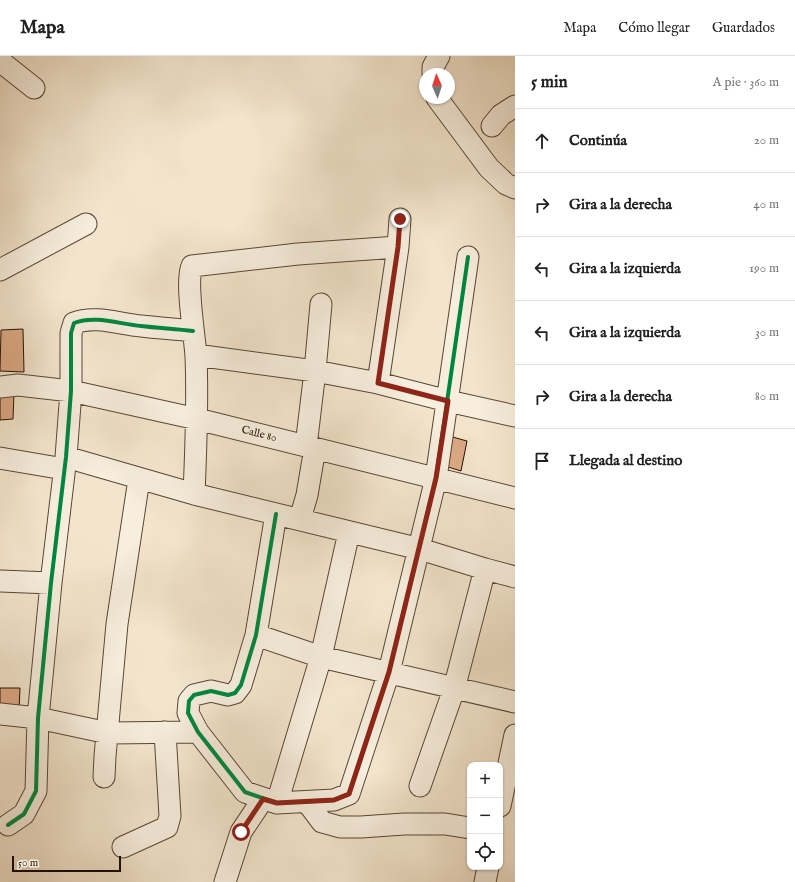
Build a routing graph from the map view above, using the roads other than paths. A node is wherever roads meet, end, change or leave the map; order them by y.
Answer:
1 (438, 56) edge
2 (0, 61) edge
3 (434, 68) edge
4 (34, 88) dead end
5 (442, 104) edge
6 (515, 106) edge
7 (492, 126) dead end
8 (515, 188) edge
9 (400, 219) dead end
10 (86, 224) dead end
11 (398, 247) junction
12 (468, 257) dead end
13 (0, 270) edge
14 (321, 304) dead end
15 (193, 331) junction
16 (196, 355) junction
17 (315, 371) junction
18 (378, 383) junction
19 (0, 387) edge
20 (71, 391) junction
21 (448, 401) junction
22 (515, 416) edge
23 (198, 419) junction
24 (310, 447) junction
25 (0, 458) edge
26 (65, 463) junction
27 (436, 478) junction
28 (139, 479) junction
29 (194, 494) junction
30 (515, 498) edge
31 (276, 514) junction
32 (300, 519) junction
33 (349, 532) junction
34 (420, 549) junction
35 (485, 569) junction
36 (515, 577) edge
37 (0, 581) edge
38 (51, 583) junction
39 (256, 635) junction
40 (321, 656) junction
41 (389, 672) junction
42 (454, 689) junction
43 (515, 702) edge
44 (0, 714) edge
45 (38, 718) junction
46 (165, 732) junction
47 (198, 732) junction
48 (108, 733) junction
49 (515, 735) edge
50 (104, 777) dead end
51 (420, 786) dead end
52 (502, 798) edge
53 (270, 801) junction
54 (307, 802) junction
55 (8, 825) dead end
56 (467, 828) edge
57 (122, 847) dead end
58 (487, 870) edge
59 (225, 882) edge
60 (485, 882) edge

1 - 3 street
2 - 4 street
5 - 8 street
6 - 7 street
9 - 11 street
10 - 13 street
11 - 15 street
11 - 18 street
12 - 21 street
14 - 17 street
15 - 16 street
15 - 20 street
16 - 17 street
16 - 23 street
17 - 18 street
17 - 24 street
18 - 21 street
19 - 20 street, Calle 80
20 - 23 street, Calle 80
20 - 26 street
21 - 22 street
21 - 27 street
23 - 24 street, Calle 80
23 - 29 street
24 - 27 street, Calle 80
24 - 32 street
25 - 26 street
26 - 28 street
26 - 38 street
27 - 30 street, Calle 80
27 - 34 street
28 - 29 street
28 - 48 street
29 - 31 street
31 - 32 street
31 - 39 street
32 - 33 street
33 - 34 street
33 - 40 street
34 - 35 street
34 - 41 street
35 - 36 street
35 - 42 street
37 - 38 street
38 - 45 street
39 - 40 street
39 - 47 street
40 - 41 street
40 - 53 street
41 - 42 street
41 - 54 street
42 - 43 street
42 - 51 street
44 - 45 street
45 - 48 street
45 - 55 street
46 - 47 street
46 - 48 street
46 - 57 street
47 - 53 street
48 - 50 street
49 - 52 street
53 - 54 street
53 - 59 street
54 - 56 street
58 - 60 street

